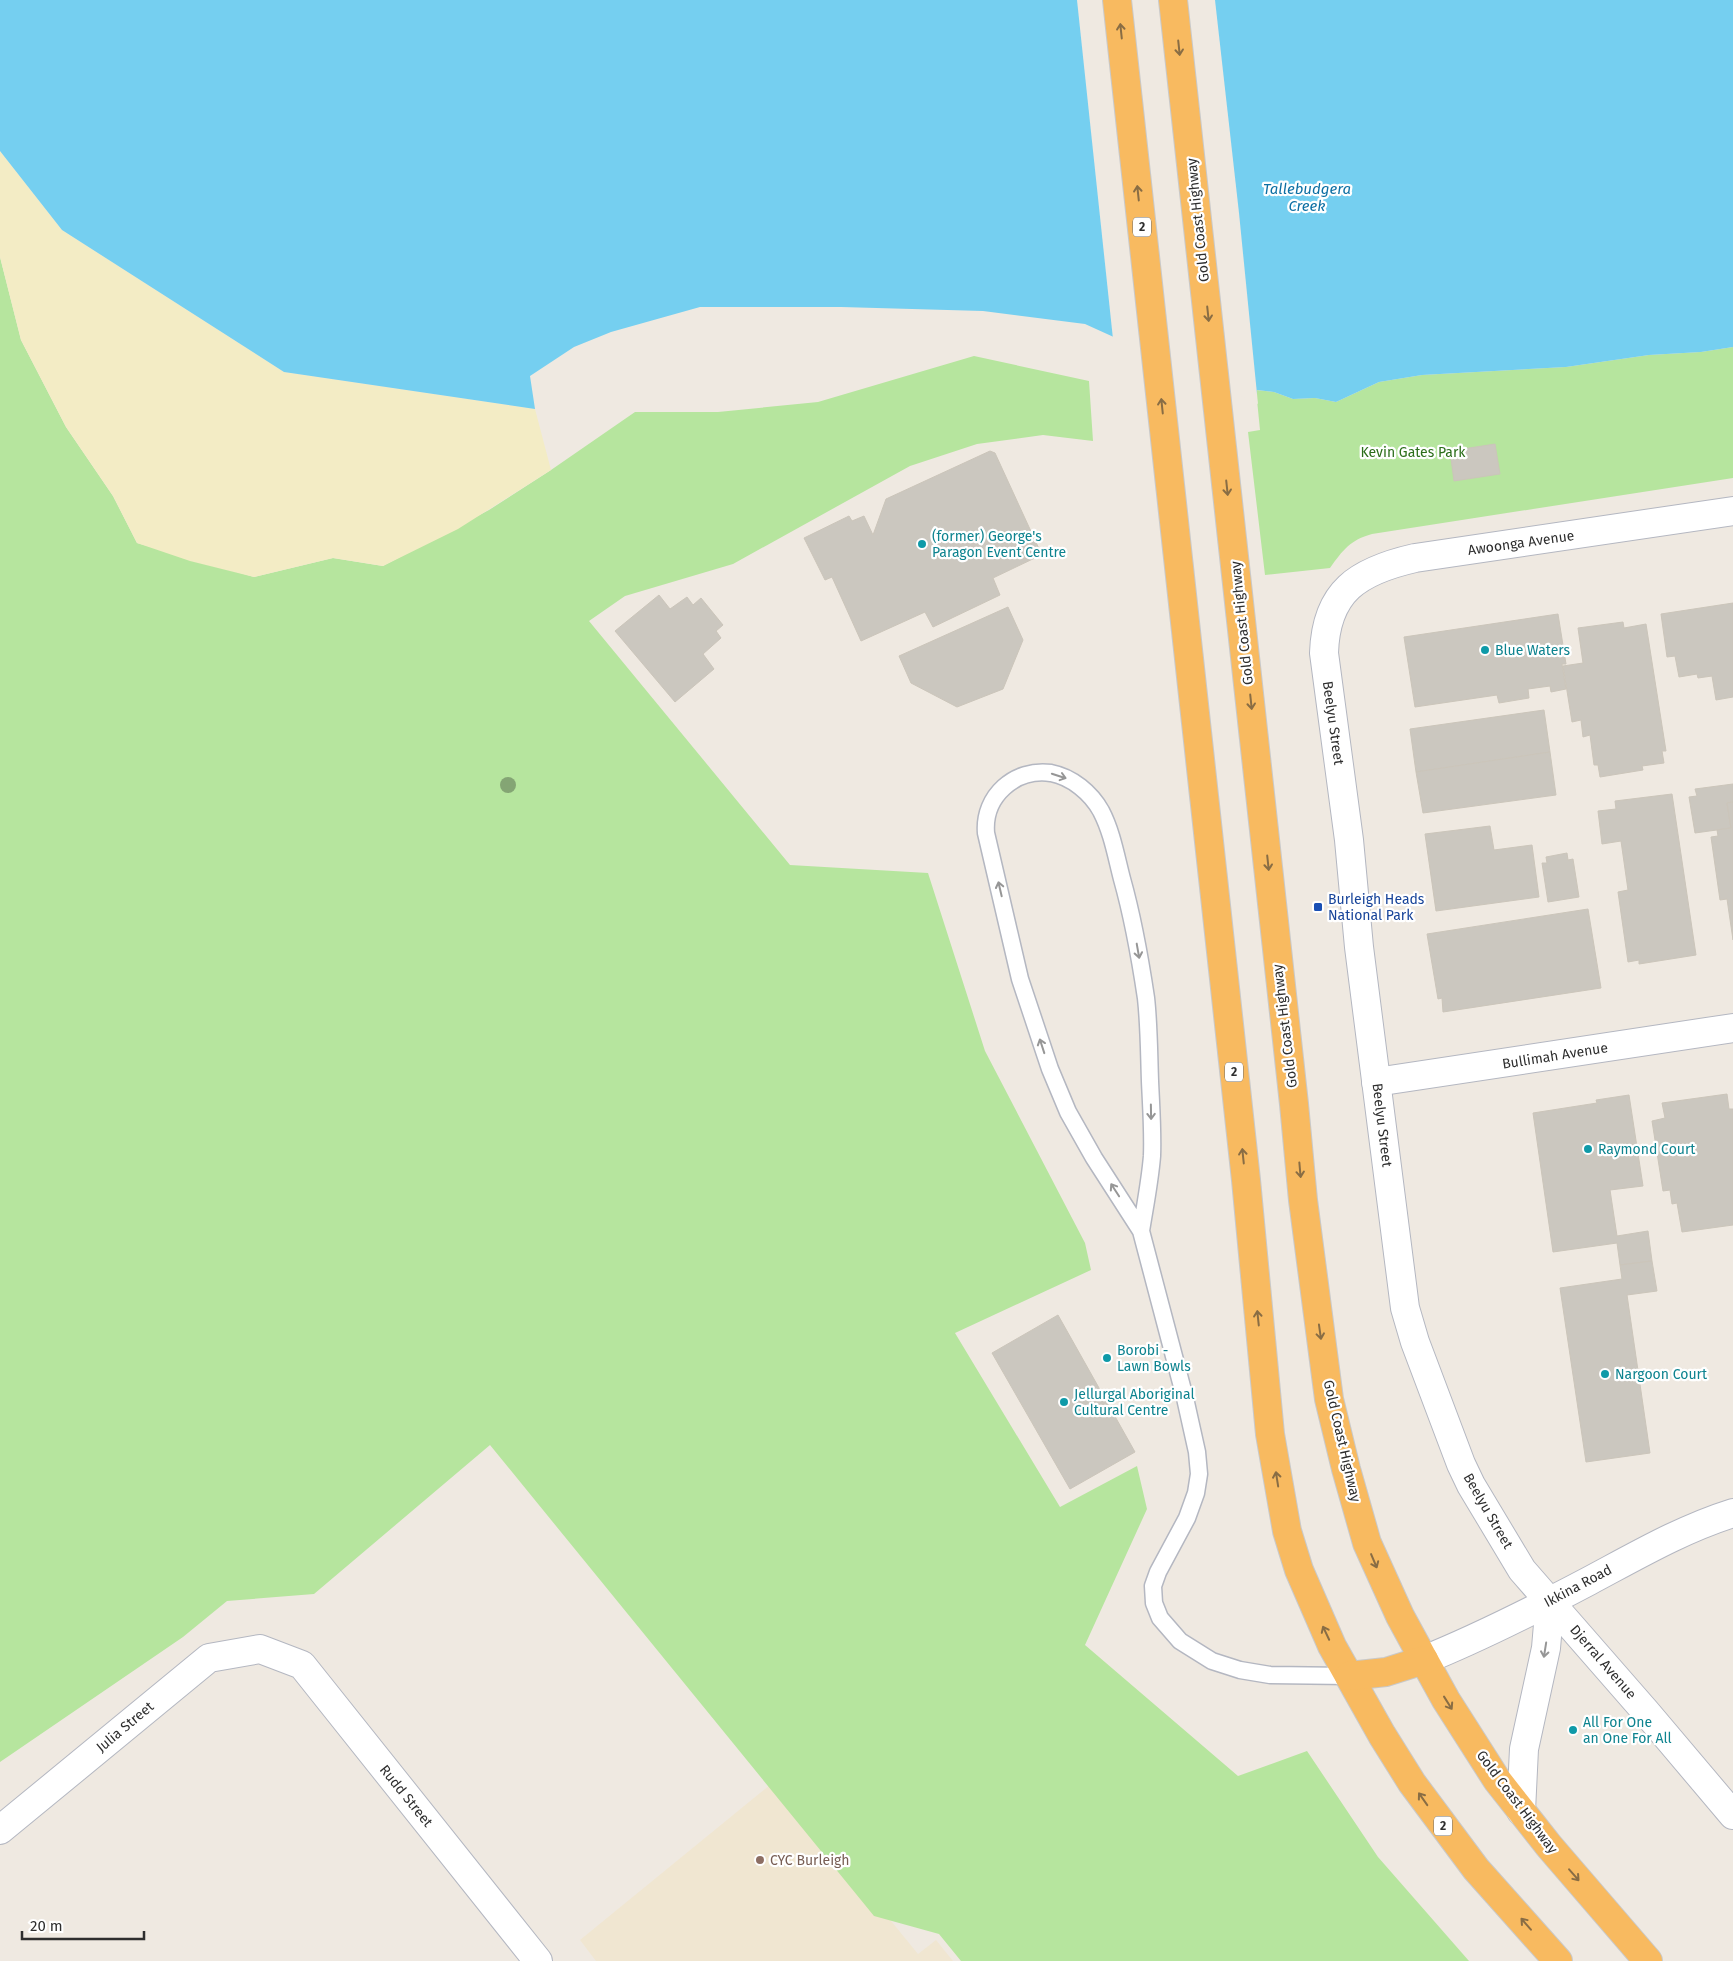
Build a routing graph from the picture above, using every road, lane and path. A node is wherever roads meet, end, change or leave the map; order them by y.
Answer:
1 (1118, 0) edge
2 (1173, 0) edge
3 (1733, 512) edge
4 (1330, 614) joint
5 (1733, 1028) edge
6 (1376, 1082) junction
7 (1141, 1231) junction
8 (1733, 1513) edge
9 (1550, 1601) junction
10 (260, 1649) joint
11 (1424, 1660) junction
12 (1349, 1676) junction
13 (1521, 1811) junction
14 (1733, 1815) edge
15 (0, 1830) edge
16 (538, 1961) edge
17 (1558, 1961) edge
18 (1648, 1961) edge

12 -> 1 highway, 2
2 -> 11 highway, Gold Coast Highway
3 - 4 street, Awoonga Avenue
4 - 6 street, Beelyu Street
5 - 6 street, Bullimah Avenue
6 - 9 street, Beelyu Street
7 -> 7 lane
7 - 12 lane
8 - 9 street, Ikkina Road
9 - 11 street, Ikkina Road
9 -> 13 street
9 - 14 street, Djerral Avenue
10 - 15 street, Julia Street
10 - 16 street, Rudd Street
11 - 12 highway
11 -> 13 highway, Gold Coast Highway
17 -> 12 highway, 2
13 -> 18 highway, Gold Coast Highway

